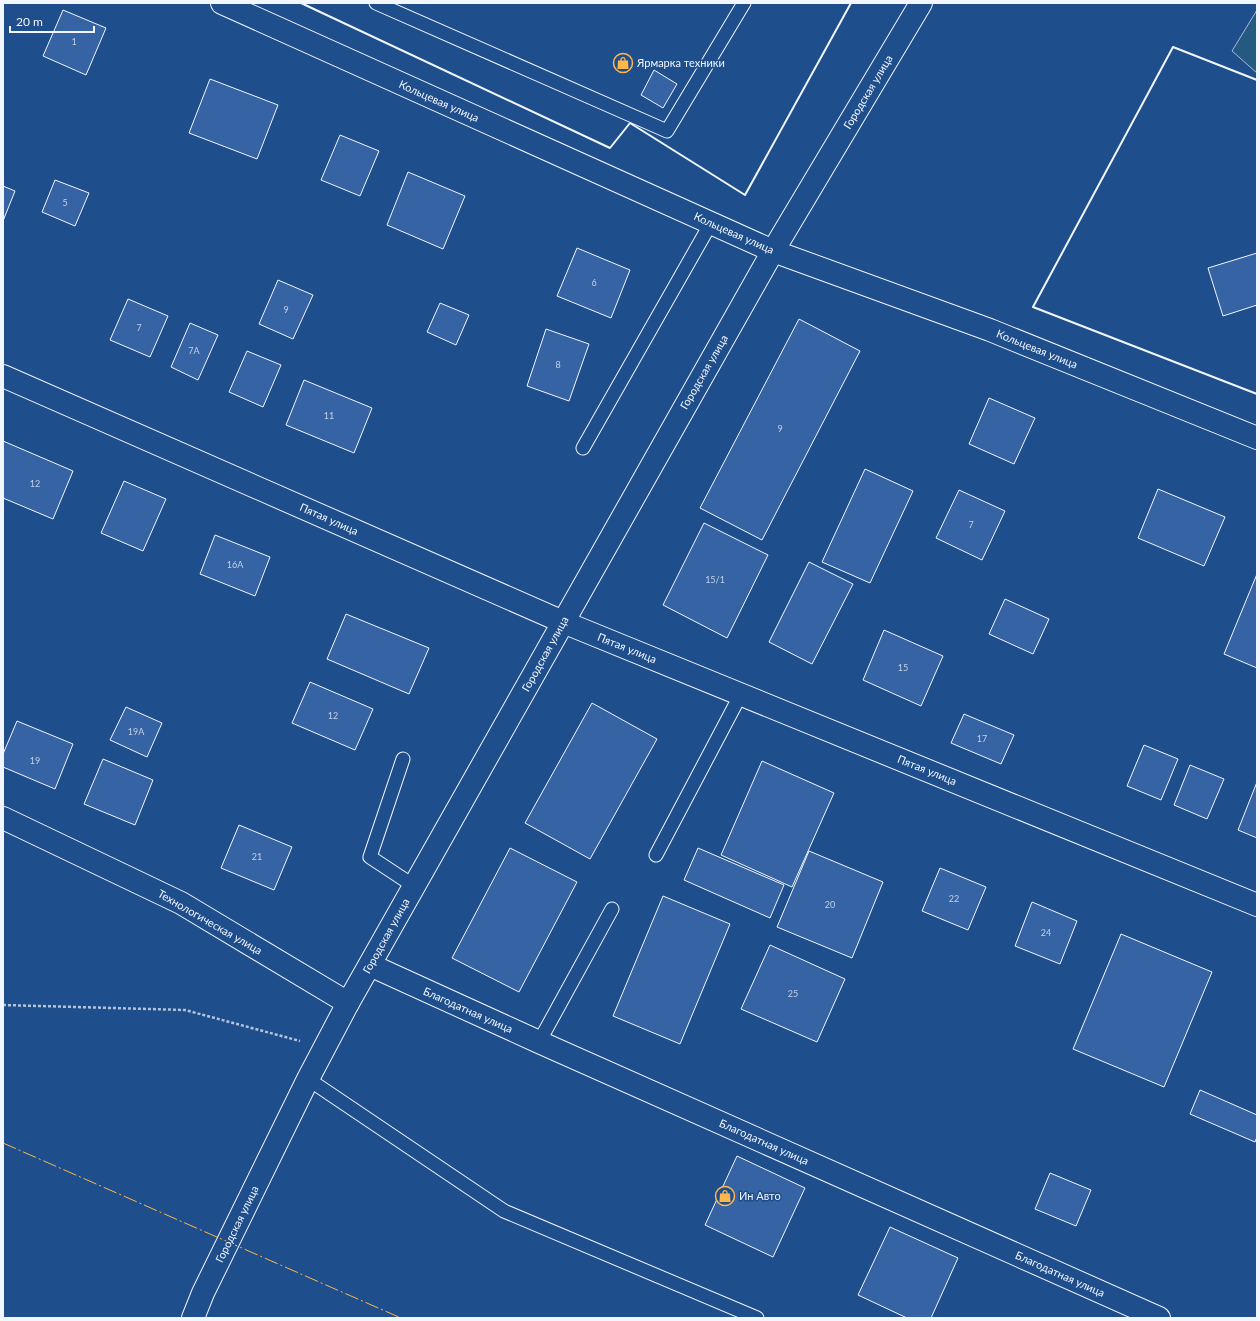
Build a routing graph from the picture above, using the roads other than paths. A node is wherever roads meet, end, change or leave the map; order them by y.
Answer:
1 (222, 3) edge
2 (376, 3) edge
3 (744, 3) edge
4 (921, 3) edge
5 (711, 223) junction
6 (773, 251) junction
7 (3, 376) edge
8 (1257, 438) edge
9 (584, 448) dead end
10 (563, 622) junction
11 (741, 694) junction
12 (403, 759) dead end
13 (3, 818) edge
14 (656, 855) dead end
15 (414, 886) junction
16 (1257, 905) edge
17 (612, 909) dead end
18 (370, 965) junction
19 (348, 1003) junction
20 (539, 1042) junction
21 (308, 1080) junction
22 (193, 1318) edge
23 (757, 1318) edge
24 (1159, 1318) edge

1 - 5 street, Кольцевая улица
2 - 3 lane
4 - 6 street, Городская улица
5 - 6 street, Кольцевая улица
5 - 9 lane
6 - 8 street, Кольцевая улица
6 - 10 street, Городская улица
7 - 10 street, Пятая улица
10 - 11 street, Пятая улица
10 - 15 street, Городская улица
11 - 14 lane
11 - 16 street, Пятая улица
12 - 15 lane
13 - 19 street, Технологическая улица
15 - 18 street, Городская улица
17 - 20 lane
18 - 19 street, Городская улица
18 - 20 street, Благодатная улица
19 - 21 street, Городская улица
20 - 24 street, Благодатная улица
21 - 22 street, Городская улица
21 - 23 lane

